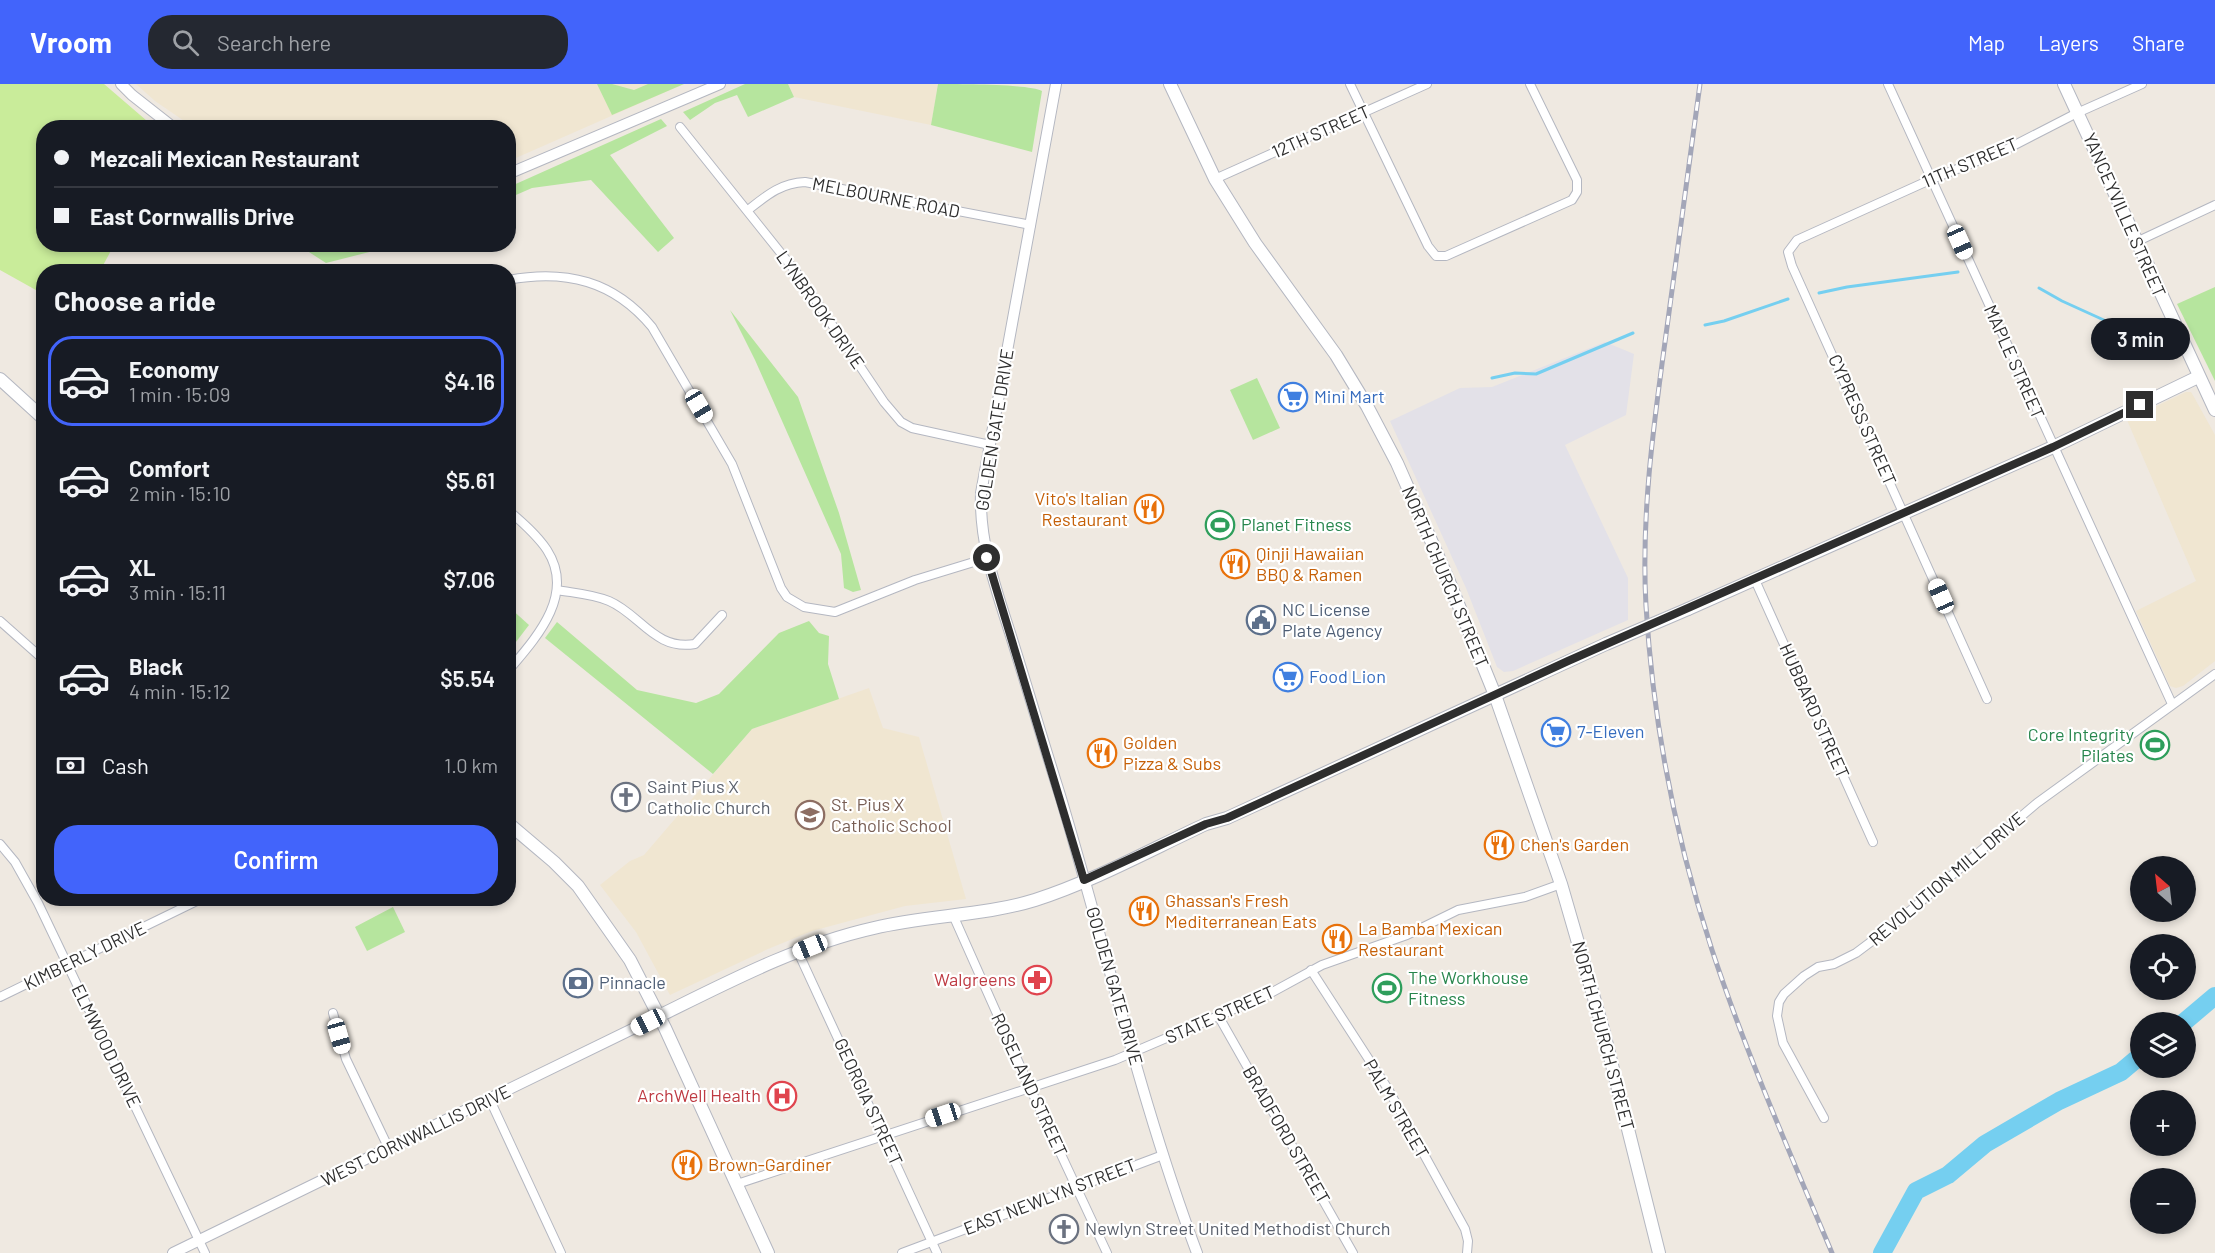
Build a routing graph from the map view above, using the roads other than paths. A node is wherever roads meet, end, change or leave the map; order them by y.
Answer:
1 (122, 84) edge
2 (720, 84) edge
3 (1056, 84) edge
4 (1170, 84) edge
5 (1350, 84) edge
6 (1427, 84) edge
7 (1530, 84) edge
8 (1888, 84) edge
9 (2064, 84) edge
10 (2142, 84) edge
11 (1363, 113) junction
12 (2077, 113) junction
13 (163, 120) edge
14 (680, 127) dead end
15 (516, 171) edge
16 (1215, 179) junction
17 (1932, 179) junction
18 (2215, 205) edge
19 (748, 210) junction
20 (1031, 225) junction
21 (1797, 240) joint
22 (2136, 242) junction
23 (516, 279) edge
24 (2198, 377) junction
25 (0, 379) edge
26 (2215, 410) edge
27 (36, 412) edge
28 (990, 445) junction
29 (2053, 447) junction
30 (1904, 513) junction
31 (516, 518) edge
32 (987, 558) junction
33 (1755, 580) junction
34 (557, 590) junction
35 (722, 615) dead end
36 (0, 621) edge
37 (36, 653) edge
38 (516, 662) edge
39 (2215, 674) edge
40 (1495, 695) junction
41 (1987, 699) dead end
42 (2172, 704) junction
43 (516, 830) edge
44 (1873, 842) dead end
45 (0, 844) edge
46 (1084, 880) junction
47 (1562, 884) junction
48 (36, 903) edge
49 (38, 906) edge
50 (187, 906) edge
51 (953, 915) junction
52 (798, 952) junction
53 (67, 965) junction
54 (1311, 970) junction
55 (0, 997) edge
56 (333, 1013) dead end
57 (659, 1016) junction
58 (1219, 1017) junction
59 (1133, 1053) junction
60 (1030, 1088) junction
61 (490, 1100) junction
62 (1824, 1118) dead end
63 (883, 1135) junction
64 (389, 1149) junction
65 (1163, 1155) junction
66 (737, 1184) junction
67 (1076, 1187) junction
68 (198, 1241) junction
69 (932, 1242) junction
70 (172, 1253) edge
71 (205, 1253) edge
72 (561, 1253) edge
73 (768, 1253) edge
74 (902, 1253) edge
75 (937, 1253) edge
76 (1107, 1253) edge
77 (1197, 1253) edge
78 (1353, 1253) edge
79 (1467, 1253) edge
80 (1659, 1253) edge

1 - 13 street
2 - 15 street
3 - 20 street, GOLDEN GATE DRIVE
4 - 16 main road, NORTH CHURCH STREET
5 - 11 street
6 - 11 street, 12TH STREET
7 - 11 street
8 - 17 street, MAPLE STREET
9 - 12 main road, YANCEYVILLE STREET
10 - 12 street, 11TH STREET
11 - 16 street, 12TH STREET
12 - 17 street, 11TH STREET
12 - 22 main road, YANCEYVILLE STREET
14 - 19 street, LYNBROOK DRIVE
16 - 40 main road, NORTH CHURCH STREET
17 - 21 street, 11TH STREET
17 - 29 street, MAPLE STREET
18 - 22 street
19 - 20 street, MELBOURNE ROAD
19 - 28 street, LYNBROOK DRIVE
20 - 28 street, GOLDEN GATE DRIVE
21 - 30 street, CYPRESS STREET
22 - 24 main road, YANCEYVILLE STREET
23 - 32 street
24 - 26 main road, YANCEYVILLE STREET
24 - 29 main road
25 - 27 main road
28 - 32 street, GOLDEN GATE DRIVE
29 - 30 main road
29 - 42 street, MAPLE STREET
30 - 33 main road
30 - 41 street, CYPRESS STREET
31 - 34 street
32 - 46 street, GOLDEN GATE DRIVE
33 - 40 main road, bridge
33 - 44 street, HUBBARD STREET
34 - 35 street
34 - 38 street
36 - 37 street
39 - 42 street, REVOLUTION MILL DRIVE
40 - 46 main road
40 - 47 main road, NORTH CHURCH STREET
42 - 62 street, REVOLUTION MILL DRIVE
43 - 57 main road
45 - 48 street, ELMWOOD DRIVE
46 - 51 main road
46 - 59 street, GOLDEN GATE DRIVE
47 - 54 street, STATE STREET
47 - 80 main road, NORTH CHURCH STREET
49 - 53 street, ELMWOOD DRIVE
50 - 53 street, KIMBERLY DRIVE
51 - 52 main road
51 - 60 street, ROSELAND STREET
52 - 57 main road
52 - 63 street, GEORGIA STREET
53 - 55 street, KIMBERLY DRIVE
53 - 68 street, ELMWOOD DRIVE
54 - 58 street, STATE STREET
54 - 79 street, PALM STREET
56 - 64 street
57 - 61 street, WEST CORNWALLIS DRIVE
57 - 66 main road
58 - 59 street, STATE STREET
58 - 78 street, BRADFORD STREET
59 - 60 street, STATE STREET
59 - 65 street, GOLDEN GATE DRIVE
60 - 63 street, STATE STREET
60 - 67 street, ROSELAND STREET
61 - 64 street, WEST CORNWALLIS DRIVE
61 - 72 street
63 - 66 street, STATE STREET
63 - 69 street, GEORGIA STREET
64 - 68 street, WEST CORNWALLIS DRIVE
65 - 67 street, EAST NEWLYN STREET
65 - 77 street, GOLDEN GATE DRIVE
66 - 73 main road
67 - 69 street, EAST NEWLYN STREET
67 - 76 street, ROSELAND STREET
68 - 70 street, WEST CORNWALLIS DRIVE
68 - 71 street, ELMWOOD DRIVE
69 - 74 street, EAST NEWLYN STREET
69 - 75 street, GEORGIA STREET

